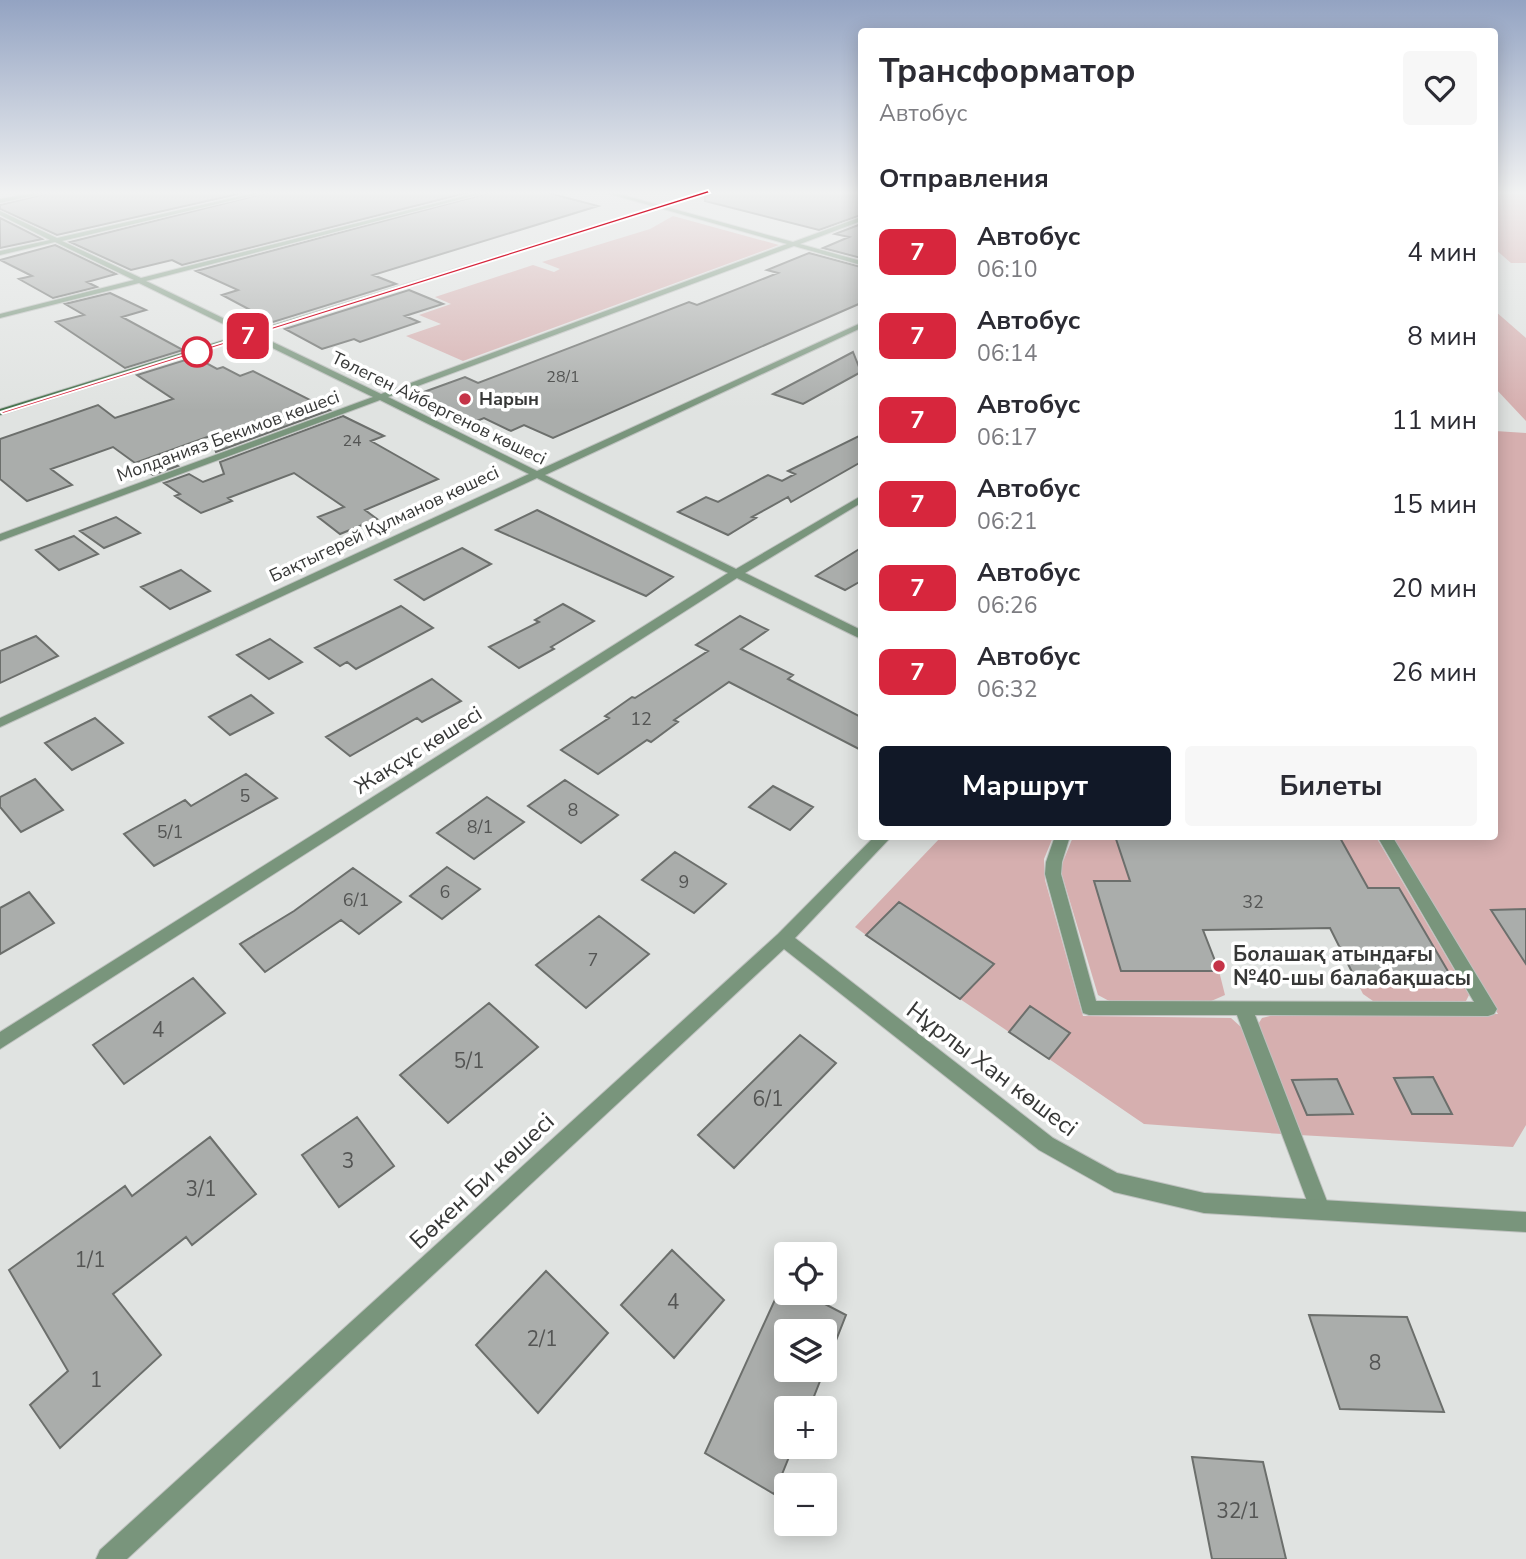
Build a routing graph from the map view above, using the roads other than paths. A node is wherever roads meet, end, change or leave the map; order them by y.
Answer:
1 (107, 265) edge
2 (199, 265) edge
3 (474, 265) edge
4 (738, 265) edge
5 (139, 280) junction
6 (0, 316) edge
7 (858, 325) edge
8 (251, 335) junction
9 (380, 397) junction
10 (0, 412) edge
11 (536, 473) junction
12 (858, 501) edge
13 (0, 538) edge
14 (735, 574) junction
15 (858, 634) edge
16 (0, 723) edge
17 (881, 840) edge
18 (1062, 840) edge
19 (1386, 840) edge
20 (784, 939) junction
21 (1243, 1008) junction
22 (0, 1041) edge
23 (1320, 1209) junction
24 (1526, 1222) edge
25 (109, 1559) edge

1 - 5 street, Төлеген Айбергенов көшесі
2 - 5 street
3 - 8 street
4 - 9 street, Молданияз Бекимов көшесі
5 - 6 street
5 - 8 street, Төлеген Айбергенов көшесі
7 - 11 street, Бақтыгерей Құлманов көшесі
8 - 9 street, Төлеген Айбергенов көшесі
8 - 10 street
9 - 11 street, Төлеген Айбергенов көшесі
9 - 13 street, Молданияз Бекимов көшесі
11 - 14 street, Төлеген Айбергенов көшесі
11 - 16 street, Бақтыгерей Құлманов көшесі
12 - 14 street, Жақсұс көшесі
14 - 15 street, Төлеген Айбергенов көшесі
14 - 22 street, Жақсұс көшесі
17 - 20 street, Бөкен Би көшесі
18 - 21 street
19 - 21 street
20 - 23 street, Нұрлы Хан көшесі
20 - 25 street, Бөкен Би көшесі
21 - 23 street
23 - 24 street, Нұрлы Хан көшесі

